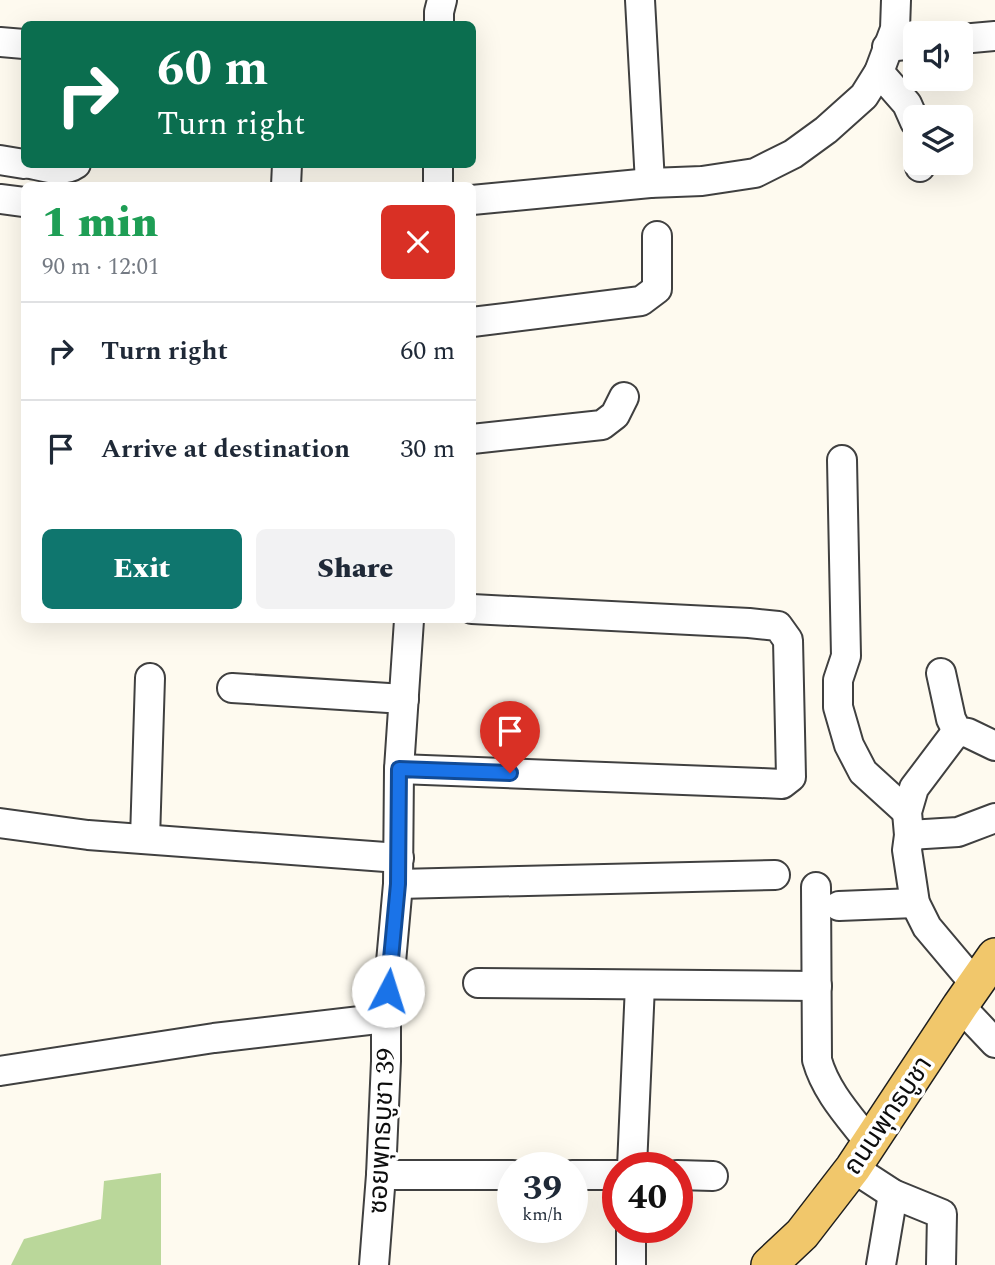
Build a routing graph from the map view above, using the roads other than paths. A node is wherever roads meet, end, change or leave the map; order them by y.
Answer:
1 (442, 0) edge
2 (640, 0) edge
3 (896, 0) edge
4 (439, 21) edge
5 (995, 36) edge
6 (973, 38) edge
7 (0, 42) edge
8 (21, 44) edge
9 (903, 50) edge
10 (883, 59) junction
11 (907, 105) edge
12 (0, 160) edge
13 (21, 163) edge
14 (54, 168) edge
15 (72, 168) edge
16 (650, 183) junction
17 (0, 199) edge
18 (476, 200) edge
19 (21, 202) edge
20 (657, 236) dead end
21 (476, 322) edge
22 (624, 397) dead end
23 (476, 439) edge
24 (842, 460) dead end
25 (476, 609) edge
26 (409, 623) edge
27 (941, 673) dead end
28 (150, 678) dead end
29 (232, 688) dead end
30 (404, 699) junction
31 (957, 731) junction
32 (995, 746) edge
33 (399, 769) junction
34 (995, 818) edge
35 (0, 823) edge
36 (908, 824) junction
37 (145, 839) junction
38 (398, 871) junction
39 (775, 875) dead end
40 (816, 887) dead end
41 (915, 903) junction
42 (839, 906) dead end
43 (983, 977) edge
44 (478, 983) dead end
45 (640, 985) junction
46 (817, 986) junction
47 (386, 1018) junction
48 (995, 1043) edge
49 (0, 1072) edge
50 (633, 1152) edge
51 (861, 1155) junction
52 (381, 1175) junction
53 (497, 1175) edge
54 (693, 1175) edge
55 (713, 1176) dead end
56 (893, 1194) junction
57 (631, 1243) edge
58 (374, 1265) edge
59 (631, 1265) edge
60 (769, 1265) edge
61 (881, 1265) edge
62 (941, 1265) edge

1 - 4 street
2 - 16 street
3 - 10 street
5 - 6 street
7 - 8 street
9 - 10 street
10 - 11 street
10 - 16 street
12 - 13 street
14 - 15 street
16 - 18 street
17 - 19 street
20 - 21 street
22 - 23 street
24 - 36 street
25 - 33 street
26 - 30 street, ซอยพุทธบูชา 39
27 - 31 street
28 - 37 street
29 - 30 street
30 - 33 street, ซอยพุทธบูชา 39
31 - 32 street
31 - 36 street
33 - 38 street, ซอยพุทธบูชา 39
34 - 36 street
35 - 37 street
36 - 41 street
37 - 38 street
38 - 39 street
38 - 47 street, ซอยพุทธบูชา 39
40 - 46 street
41 - 42 street
41 - 43 street
43 - 48 street
43 - 51 main road, ถนนพุทธบูชา
44 - 45 street
45 - 46 street
45 - 50 street
46 - 51 street
47 - 49 street
47 - 52 street, ซอยพุทธบูชา 39
51 - 56 street
51 - 60 main road, ถนนพุทธบูชา
52 - 53 street
52 - 58 street, ซอยพุทธบูชา 39
54 - 55 street
56 - 61 street
56 - 62 street
57 - 59 street

